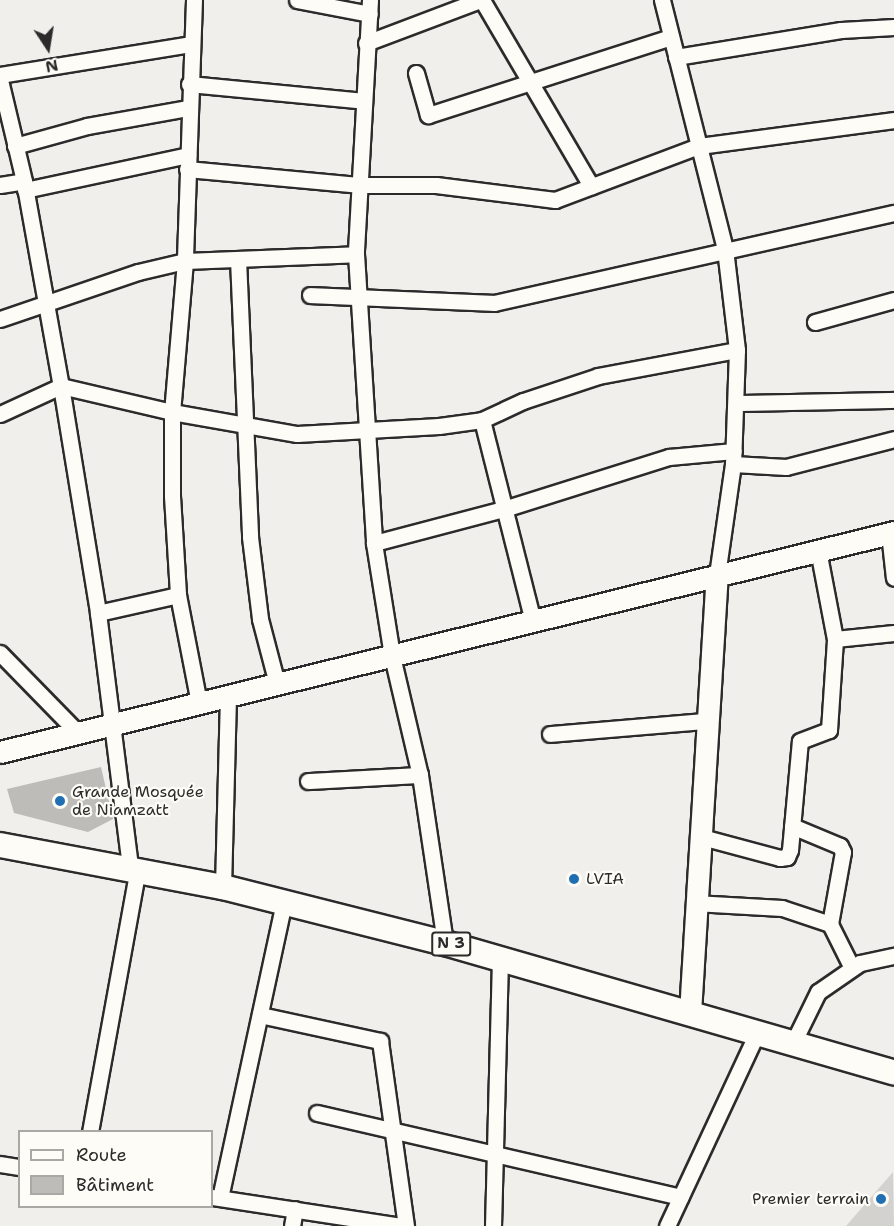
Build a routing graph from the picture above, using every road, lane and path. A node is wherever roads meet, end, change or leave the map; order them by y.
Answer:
1 (194, 0) edge
2 (297, 0) edge
3 (481, 0) edge
4 (662, 0) edge
5 (370, 7) edge
6 (894, 27) edge
7 (671, 37) junction
8 (366, 43) junction
9 (191, 44) junction
10 (676, 57) junction
11 (416, 73) dead end
12 (0, 75) edge
13 (0, 80) edge
14 (529, 81) junction
15 (189, 84) junction
16 (364, 101) junction
17 (188, 108) junction
18 (894, 120) edge
19 (15, 146) junction
20 (699, 146) junction
21 (188, 162) junction
22 (0, 185) edge
23 (358, 185) junction
24 (25, 186) junction
25 (591, 186) junction
26 (894, 213) edge
27 (725, 249) junction
28 (356, 254) junction
29 (238, 259) junction
30 (184, 261) junction
31 (310, 295) dead end
32 (357, 300) junction
33 (894, 300) edge
34 (47, 303) junction
35 (0, 319) edge
36 (815, 322) dead end
37 (737, 350) junction
38 (61, 386) junction
39 (894, 400) edge
40 (736, 404) junction
41 (172, 412) junction
42 (0, 414) edge
43 (482, 420) junction
44 (246, 427) junction
45 (365, 429) junction
46 (894, 439) edge
47 (734, 458) junction
48 (507, 508) junction
49 (892, 532) edge
50 (374, 543) junction
51 (818, 550) junction
52 (717, 575) junction
53 (894, 578) edge
54 (178, 595) junction
55 (98, 613) junction
56 (533, 621) junction
57 (894, 633) edge
58 (835, 639) junction
59 (0, 653) edge
60 (392, 656) junction
61 (277, 684) junction
62 (228, 696) junction
63 (200, 703) junction
64 (705, 721) junction
65 (112, 724) junction
66 (78, 733) junction
67 (550, 734) dead end
68 (0, 752) edge
69 (420, 775) junction
70 (308, 781) dead end
71 (792, 826) junction
72 (698, 836) junction
73 (0, 845) edge
74 (134, 869) junction
75 (223, 888) junction
76 (285, 903) junction
77 (694, 903) junction
78 (830, 924) junction
79 (445, 943) junction
80 (894, 956) edge
81 (500, 958) junction
82 (852, 968) junction
83 (690, 1013) junction
84 (260, 1015) junction
85 (758, 1031) junction
86 (794, 1041) junction
87 (894, 1073) edge
88 (317, 1113) dead end
89 (90, 1130) edge
90 (393, 1131) junction
91 (495, 1154) junction
92 (0, 1164) edge
93 (18, 1167) edge
94 (216, 1197) edge
95 (680, 1197) junction
96 (295, 1209) junction
97 (292, 1226) edge
98 (404, 1226) edge
99 (493, 1226) edge
100 (667, 1226) edge

1 - 9 street
2 - 5 street
3 - 8 street
3 - 14 street
4 - 7 street
5 - 8 street
6 - 10 street
7 - 10 street
7 - 14 street
8 - 16 street
9 - 12 street
9 - 15 street
10 - 20 street
11 - 14 street
13 - 19 street
14 - 25 street
15 - 16 street
15 - 17 street
16 - 23 street
17 - 19 street
17 - 21 street
18 - 20 street
19 - 24 street
20 - 25 street
20 - 27 street
21 - 23 street
21 - 24 street
21 - 30 street
22 - 24 street
23 - 25 street
23 - 28 street
24 - 34 street
26 - 27 street
27 - 32 street
27 - 37 street
28 - 29 street
28 - 32 street
29 - 30 street
29 - 44 street
30 - 34 street
30 - 41 street
31 - 32 street
32 - 45 street
33 - 36 street
34 - 35 street
34 - 38 street
37 - 40 street
37 - 43 street
38 - 41 street
38 - 42 street
38 - 55 street
39 - 40 street
40 - 47 street
41 - 44 street
41 - 54 street
43 - 45 street
43 - 48 street
44 - 45 street
44 - 61 street
45 - 50 street
46 - 47 street
47 - 48 street
47 - 52 street
48 - 50 street
48 - 56 street
49 - 51 street
49 - 53 street
50 - 60 street
51 - 52 street
51 - 58 street
52 - 56 street
52 - 64 street
54 - 55 street
54 - 63 street
55 - 65 street
56 - 60 street
57 - 58 street
58 - 71 street
59 - 66 street
60 - 61 street
60 - 69 street
61 - 62 street
62 - 63 street
62 - 75 street
63 - 65 street
64 - 67 street
64 - 72 street
65 - 66 street
65 - 74 street
66 - 68 street
69 - 70 street
69 - 79 street
71 - 72 street
71 - 78 street
72 - 77 street
73 - 74 main road, N 3
74 - 75 main road, N 3
74 - 89 street
75 - 76 main road, N 3
76 - 79 main road, N 3
76 - 84 street
77 - 78 street
77 - 83 street
78 - 82 street
79 - 81 main road, N 3
80 - 82 street
81 - 83 main road, N 3
81 - 91 street
82 - 86 street
83 - 85 main road, N 3
84 - 90 street
84 - 94 street
85 - 86 main road, N 3
85 - 95 street
86 - 87 main road, N 3
88 - 90 street
90 - 91 street
90 - 98 street
91 - 95 street
91 - 99 street
92 - 93 street
94 - 96 street
95 - 100 street
96 - 97 street
96 - 98 street

